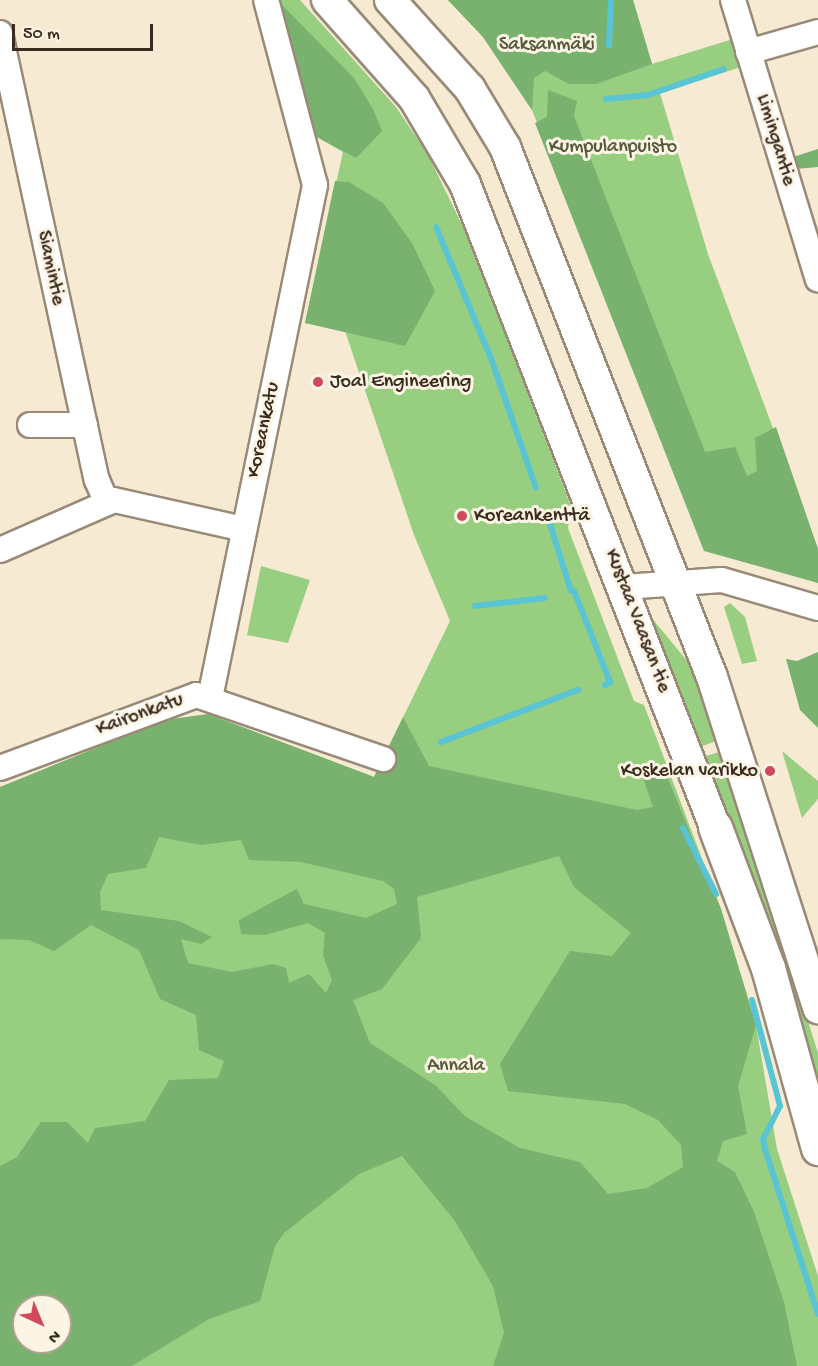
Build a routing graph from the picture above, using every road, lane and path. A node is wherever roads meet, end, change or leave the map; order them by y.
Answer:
1 (266, 0) edge
2 (327, 0) edge
3 (390, 0) edge
4 (733, 0) edge
5 (818, 32) edge
6 (0, 33) edge
7 (748, 52) junction
8 (818, 279) edge
9 (30, 425) dead end
10 (85, 425) junction
11 (106, 501) junction
12 (244, 529) junction
13 (0, 550) edge
14 (676, 580) junction
15 (624, 587) junction
16 (818, 608) edge
17 (210, 698) junction
18 (383, 759) dead end
19 (0, 768) edge
20 (715, 827) joint
21 (818, 1008) edge
22 (818, 1148) edge

1 - 12 street, Koreankatu
2 - 15 main road, Kustaa Vaasan tie
3 - 14 main road
4 - 7 street, Limingantie
5 - 7 street
6 - 10 street, Siamintie
7 - 8 street, Limingantie
9 - 10 street
10 - 11 street, Siamintie
11 - 12 street
11 - 13 street
12 - 17 street, Koreankatu
14 - 15 street
14 - 16 street
14 - 21 main road
15 - 20 main road, Kustaa Vaasan tie
17 - 18 street, Kaironkatu
17 - 19 street, Kaironkatu
20 - 22 highway, Kustaa Vaasan tie

